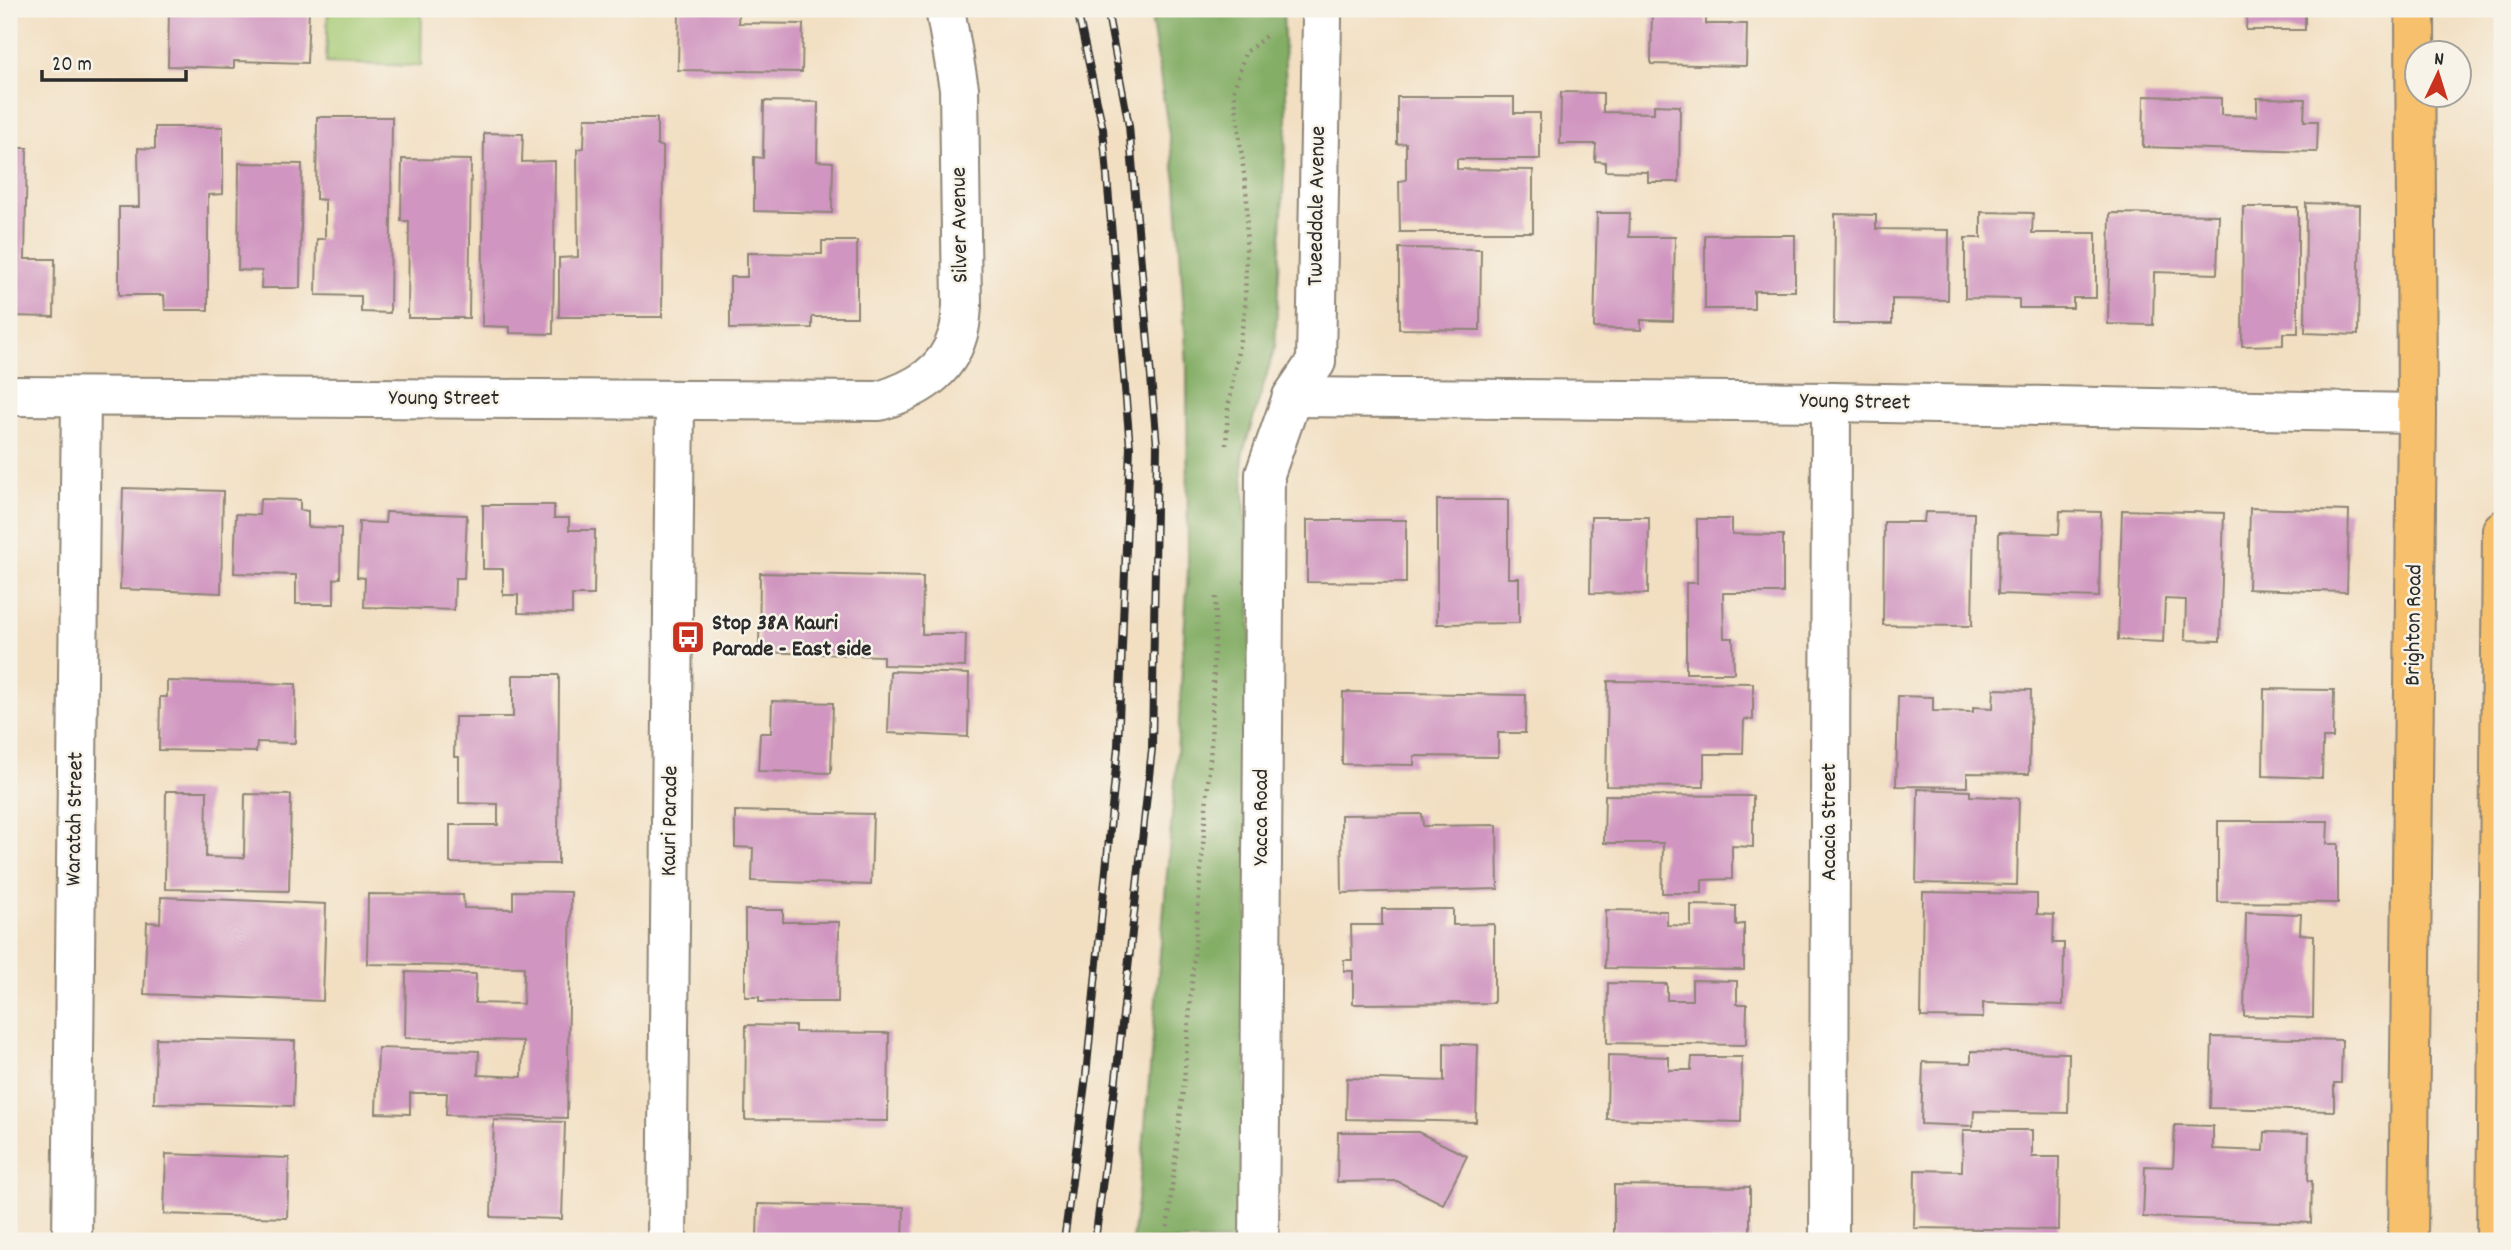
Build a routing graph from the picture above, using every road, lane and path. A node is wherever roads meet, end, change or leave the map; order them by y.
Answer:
1 (945, 9) edge
2 (1319, 9) edge
3 (2414, 9) edge
4 (1266, 36) dead end
5 (9, 396) edge
6 (81, 397) junction
7 (1292, 397) junction
8 (675, 400) junction
9 (879, 401) joint
10 (1831, 402) junction
11 (2417, 413) junction
12 (1226, 446) dead end
13 (2502, 530) edge
14 (1216, 587) dead end
15 (72, 1241) edge
16 (667, 1241) edge
17 (1166, 1241) edge
18 (1259, 1241) edge
19 (1829, 1241) edge
20 (2408, 1241) edge
21 (2496, 1241) edge

1 - 9 street, Silver Avenue
2 - 7 street, Tweeddale Avenue
3 - 11 main road, Brighton Road
4 - 12 path
5 - 6 street, Young Street
6 - 8 street, Young Street
6 - 15 street, Waratah Street
7 - 10 street, Young Street
7 - 18 street, Yacca Road
8 - 9 street, Young Street
8 - 16 street, Kauri Parade
10 - 11 street, Young Street
10 - 19 street, Acacia Street
11 - 20 main road, Brighton Road
13 - 21 main road
14 - 17 path

